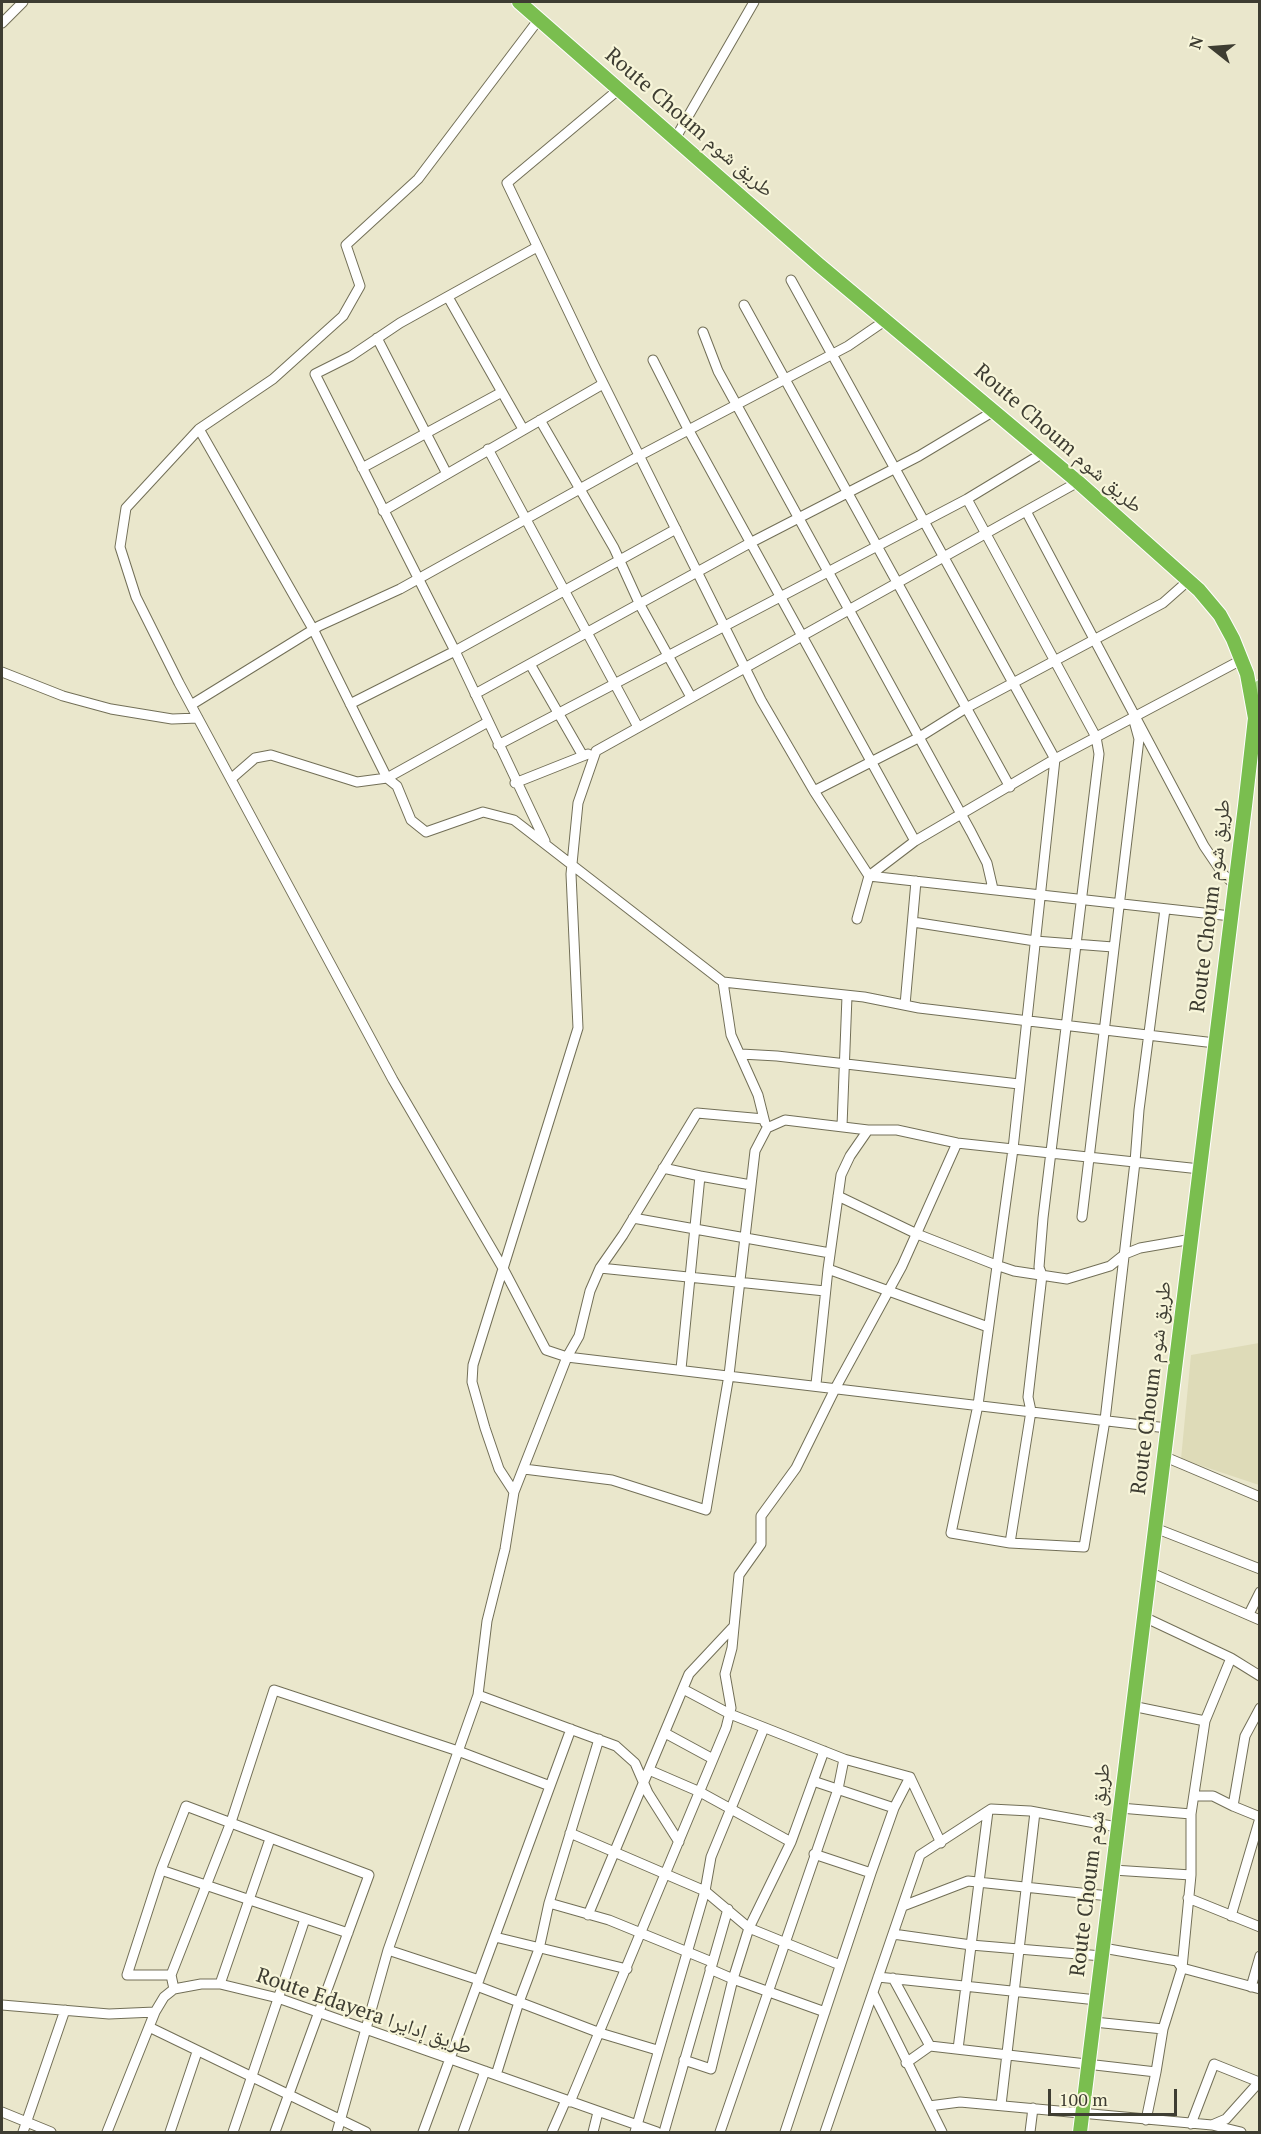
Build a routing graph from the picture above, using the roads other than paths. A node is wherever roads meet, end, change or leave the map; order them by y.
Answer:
1 (23, 2) edge
2 (519, 2) edge
3 (754, 2) edge
4 (539, 19) junction
5 (2, 23) edge
6 (618, 90) junction
7 (675, 139) junction
8 (537, 247) junction
9 (791, 280) dead end
10 (448, 297) junction
11 (744, 305) dead end
12 (886, 320) junction
13 (703, 332) dead end
14 (377, 338) junction
15 (832, 353) junction
16 (653, 360) dead end
17 (786, 380) junction
18 (603, 384) junction
19 (502, 392) junction
20 (736, 404) junction
21 (994, 411) junction
22 (540, 420) junction
23 (199, 429) junction
24 (523, 429) junction
25 (688, 429) junction
26 (426, 433) junction
27 (488, 449) junction
28 (1043, 453) junction
29 (639, 456) junction
30 (362, 468) junction
31 (896, 468) junction
32 (447, 474) junction
33 (1078, 482) junction
34 (580, 489) junction
35 (849, 494) junction
36 (967, 499) junction
37 (383, 511) junction
38 (1027, 513) junction
39 (525, 519) junction
40 (799, 520) junction
41 (925, 520) junction
42 (676, 529) junction
43 (986, 532) junction
44 (750, 543) junction
45 (878, 546) junction
46 (944, 555) junction
47 (620, 560) junction
48 (697, 572) junction
49 (829, 573) junction
50 (419, 578) junction
51 (1189, 580) junction
52 (898, 581) junction
53 (564, 591) junction
54 (781, 598) junction
55 (640, 605) junction
56 (849, 609) junction
57 (725, 627) junction
58 (314, 629) junction
59 (588, 633) junction
60 (802, 635) junction
61 (1095, 640) junction
62 (455, 651) junction
63 (669, 656) junction
64 (1243, 659) junction
65 (1053, 662) junction
66 (530, 664) junction
67 (745, 667) junction
68 (2, 672) edge
69 (1013, 683) junction
70 (615, 684) junction
71 (1260, 686) edge
72 (475, 694) junction
73 (691, 697) junction
74 (350, 704) junction
75 (191, 705) junction
76 (966, 708) junction
77 (558, 714) junction
78 (1133, 717) junction
79 (198, 718) junction
80 (1255, 718) junction
81 (488, 722) junction
82 (638, 727) junction
83 (1096, 737) junction
84 (918, 738) junction
85 (498, 745) junction
86 (596, 751) junction
87 (583, 756) junction
88 (1055, 759) junction
89 (870, 763) junction
90 (232, 778) junction
91 (387, 778) junction
92 (515, 783) junction
93 (1010, 787) junction
94 (814, 791) junction
95 (962, 815) junction
96 (915, 841) junction
97 (546, 844) junction
98 (572, 863) junction
99 (869, 876) junction
100 (916, 881) junction
101 (1235, 885) junction
102 (993, 889) junction
103 (1041, 894) junction
104 (1081, 899) junction
105 (1118, 903) junction
106 (1165, 909) junction
107 (1231, 916) junction
108 (857, 919) dead end
109 (913, 922) junction
110 (1035, 941) junction
111 (1076, 944) junction
112 (1113, 948) junction
113 (723, 982) junction
114 (847, 996) junction
115 (905, 1005) junction
116 (1025, 1020) junction
117 (1067, 1024) junction
118 (1104, 1029) junction
119 (1149, 1035) junction
120 (1215, 1043) junction
121 (741, 1054) junction
122 (846, 1063) junction
123 (1019, 1084) junction
124 (766, 1124) junction
125 (842, 1126) junction
126 (868, 1130) junction
127 (957, 1143) junction
128 (1012, 1149) junction
129 (1051, 1153) junction
130 (1090, 1157) junction
131 (1136, 1162) junction
132 (663, 1168) junction
133 (1200, 1169) junction
134 (700, 1176) junction
135 (751, 1185) junction
136 (838, 1196) junction
137 (1082, 1217) dead end
138 (633, 1218) junction
139 (694, 1227) junction
140 (916, 1234) junction
141 (745, 1237) junction
142 (1192, 1239) junction
143 (830, 1253) junction
144 (1125, 1254) junction
145 (996, 1265) junction
146 (600, 1268) junction
147 (828, 1269) junction
148 (504, 1270) junction
149 (1042, 1275) junction
150 (689, 1277) junction
151 (740, 1284) junction
152 (825, 1291) junction
153 (889, 1291) junction
154 (988, 1327) junction
155 (567, 1357) junction
156 (681, 1369) junction
157 (729, 1375) junction
158 (816, 1384) junction
159 (836, 1387) junction
160 (978, 1405) junction
161 (1031, 1411) junction
162 (1105, 1420) junction
163 (1167, 1428) junction
164 (1163, 1456) junction
165 (524, 1469) junction
166 (514, 1492) junction
167 (1260, 1497) edge
168 (1155, 1528) junction
169 (1010, 1543) junction
170 (1260, 1569) edge
171 (1149, 1572) junction
172 (1260, 1592) edge
173 (1249, 1614) junction
174 (1144, 1617) junction
175 (1260, 1620) edge
176 (734, 1626) junction
177 (1231, 1658) junction
178 (1260, 1676) edge
179 (683, 1689) junction
180 (478, 1695) junction
181 (1132, 1706) junction
182 (1260, 1708) edge
183 (730, 1714) junction
184 (1205, 1721) junction
185 (764, 1728) junction
186 (571, 1729) junction
187 (665, 1733) junction
188 (599, 1739) junction
189 (458, 1750) junction
190 (824, 1751) junction
191 (713, 1759) junction
192 (844, 1759) junction
193 (649, 1770) junction
194 (910, 1777) junction
195 (813, 1781) junction
196 (644, 1783) junction
197 (550, 1786) junction
198 (838, 1789) junction
199 (700, 1792) junction
200 (1195, 1796) junction
201 (1233, 1806) junction
202 (894, 1808) junction
203 (1120, 1808) junction
204 (730, 1810) junction
205 (988, 1811) junction
206 (1035, 1812) junction
207 (1191, 1814) junction
208 (1260, 1817) edge
209 (231, 1822) junction
210 (1118, 1827) junction
211 (570, 1833) junction
212 (270, 1839) junction
213 (679, 1842) junction
214 (791, 1842) junction
215 (941, 1843) junction
216 (614, 1852) junction
217 (814, 1854) junction
218 (161, 1870) junction
219 (1113, 1870) junction
220 (667, 1872) junction
221 (871, 1873) junction
222 (1191, 1875) junction
223 (979, 1882) junction
224 (206, 1886) junction
225 (1026, 1888) junction
226 (705, 1890) junction
227 (1109, 1896) junction
228 (1188, 1898) junction
229 (249, 1900) junction
230 (549, 1903) junction
231 (903, 1906) junction
232 (728, 1909) junction
233 (588, 1916) junction
234 (1231, 1916) junction
235 (305, 1919) junction
236 (1260, 1927) edge
237 (749, 1928) junction
238 (348, 1933) junction
239 (641, 1934) junction
240 (893, 1934) junction
241 (495, 1937) junction
242 (786, 1944) junction
243 (971, 1945) junction
244 (539, 1949) junction
245 (1019, 1949) junction
246 (388, 1950) junction
247 (1103, 1952) junction
248 (687, 1953) junction
249 (1260, 1956) edge
250 (711, 1965) junction
251 (840, 1965) junction
252 (1182, 1968) junction
253 (627, 1969) junction
254 (171, 1974) junction
255 (879, 1977) junction
256 (893, 1978) junction
257 (733, 1979) junction
258 (478, 1983) junction
259 (220, 1984) junction
260 (966, 1986) junction
261 (1255, 1988) edge
262 (174, 1989) junction
263 (1014, 1991) junction
264 (769, 1993) junction
265 (873, 1993) junction
266 (278, 1998) junction
267 (1097, 2000) junction
268 (519, 2002) junction
269 (2, 2005) edge
270 (65, 2010) junction
271 (318, 2011) junction
272 (825, 2012) junction
273 (155, 2013) junction
274 (1094, 2022) junction
275 (149, 2027) junction
276 (366, 2029) junction
277 (1163, 2029) junction
278 (600, 2033) junction
279 (930, 2046) junction
280 (958, 2049) junction
281 (657, 2050) junction
282 (197, 2052) junction
283 (1007, 2055) junction
284 (451, 2059) junction
285 (684, 2060) junction
286 (906, 2063) junction
287 (1088, 2065) junction
288 (485, 2071) junction
289 (1156, 2072) junction
290 (496, 2075) junction
291 (251, 2079) junction
292 (1259, 2081) edge
293 (288, 2096) junction
294 (568, 2101) junction
295 (1001, 2105) junction
296 (929, 2106) junction
297 (1033, 2108) junction
298 (2, 2112) edge
299 (598, 2112) junction
300 (1082, 2112) junction
301 (340, 2119) junction
302 (1146, 2120) junction
303 (1191, 2124) junction
304 (1212, 2125) junction
305 (25, 2128) edge
306 (636, 2129) edge
307 (51, 2133) edge
308 (107, 2133) edge
309 (170, 2133) edge
310 (233, 2133) edge
311 (276, 2133) edge
312 (337, 2133) edge
313 (366, 2133) edge
314 (423, 2133) edge
315 (463, 2133) edge
316 (552, 2133) edge
317 (593, 2133) edge
318 (657, 2133) edge
319 (664, 2133) edge
320 (720, 2133) edge
321 (785, 2133) edge
322 (825, 2133) edge
323 (942, 2133) edge
324 (1030, 2133) edge
325 (1080, 2133) edge
326 (1241, 2133) edge

1 - 5 street
2 - 4 highway, Route Choum طريق شوم
3 - 7 street
4 - 6 highway, Route Choum طريق شوم
4 - 23 street
6 - 7 highway, Route Choum طريق شوم
6 - 8 street
7 - 12 highway, Route Choum طريق شوم
8 - 10 street
8 - 18 street
9 - 15 street
10 - 14 street
10 - 19 street
11 - 17 street
12 - 15 street
12 - 21 highway, Route Choum طريق شوم
13 - 20 street
14 - 26 street
14 - 30 street
15 - 17 street
15 - 31 street
16 - 25 street
17 - 20 street
17 - 35 street
18 - 22 street
18 - 29 street
19 - 24 street
19 - 26 street
20 - 25 street
20 - 40 street
21 - 28 highway, Route Choum طريق شوم
21 - 31 street
22 - 24 street
22 - 34 street
23 - 58 street
23 - 75 street
24 - 27 street
25 - 29 street
25 - 44 street
26 - 30 street
26 - 32 street
27 - 32 street
27 - 39 street
28 - 33 highway, Route Choum طريق شوم
28 - 36 street
29 - 34 street
29 - 42 street
30 - 37 street
31 - 35 street
31 - 41 street
32 - 37 street
33 - 38 street
33 - 51 highway, Route Choum طريق شوم
34 - 39 street
34 - 47 street
35 - 40 street
35 - 45 street
36 - 41 street
36 - 43 street
37 - 50 street
38 - 43 street
38 - 61 street
39 - 50 street
39 - 53 street
40 - 44 street
40 - 49 street
41 - 45 street
41 - 46 street
42 - 47 street
42 - 48 street
43 - 46 street
43 - 65 street
44 - 48 street
44 - 54 street
45 - 49 street
45 - 52 street
46 - 52 street
46 - 69 street
47 - 53 street
47 - 55 street
48 - 55 street
48 - 57 street
49 - 54 street
49 - 56 street
50 - 58 street
50 - 62 street
51 - 61 street
51 - 64 highway, Route Choum طريق شوم
52 - 56 street
52 - 76 street
53 - 59 street
53 - 62 street
54 - 57 street
54 - 60 street
55 - 59 street
55 - 63 street
56 - 60 street
56 - 84 street
57 - 63 street
57 - 67 street
58 - 74 street
58 - 75 street
59 - 66 street
59 - 70 street
60 - 67 street
60 - 89 street
61 - 65 street
61 - 78 street
62 - 72 street
62 - 74 street
63 - 70 street
63 - 73 street
64 - 78 street
64 - 80 highway, Route Choum طريق شوم
65 - 69 street
65 - 83 street
66 - 72 street
66 - 77 street
67 - 73 street
67 - 94 street
68 - 79 street
69 - 76 street
69 - 88 street
70 - 77 street
70 - 82 street
71 - 80 main road
72 - 81 street
73 - 82 street
74 - 91 street
75 - 79 street
76 - 84 street
76 - 93 street
77 - 85 street
77 - 87 street
78 - 83 street
78 - 101 street
78 - 105 street
79 - 90 street
80 - 101 highway, Route Choum طريق شوم
81 - 85 street
81 - 91 street
82 - 86 street
83 - 88 street
83 - 104 street
84 - 89 street
84 - 95 street
85 - 92 street
86 - 87 street
86 - 98 street
87 - 92 street
88 - 93 street
88 - 103 street
89 - 94 street
89 - 96 street
90 - 91 street
90 - 148 street
91 - 97 street
92 - 97 street
93 - 95 street
94 - 99 street
95 - 96 street
95 - 102 street
96 - 99 street
97 - 98 street
98 - 113 street
98 - 148 street
99 - 100 street
99 - 108 street
100 - 102 street
100 - 109 street
101 - 107 highway, Route Choum طريق شوم
102 - 103 street
103 - 104 street
103 - 110 street
104 - 105 street
104 - 111 street
105 - 106 street
105 - 112 street
106 - 107 street
106 - 119 street
107 - 120 highway, Route Choum طريق شوم
109 - 110 street
109 - 115 street
110 - 111 street
110 - 116 street
111 - 112 street
111 - 117 street
112 - 118 street
113 - 114 street
113 - 121 street
114 - 115 street
114 - 122 street
115 - 116 street
116 - 117 street
116 - 123 street
117 - 118 street
117 - 129 street
118 - 119 street
118 - 130 street
119 - 120 street
119 - 131 street
120 - 133 highway, Route Choum طريق شوم
121 - 122 street
121 - 124 street
122 - 123 street
122 - 125 street
123 - 128 street
124 - 125 street
124 - 132 street
124 - 135 street
125 - 126 street
126 - 127 street
126 - 136 street
127 - 128 street
127 - 140 street
128 - 129 street
128 - 145 street
129 - 130 street
129 - 149 street
130 - 131 street
130 - 137 street
131 - 133 street
131 - 144 street
132 - 134 street
132 - 138 street
133 - 142 highway, Route Choum طريق شوم
134 - 135 street
134 - 139 street
135 - 141 street
136 - 140 street
136 - 143 street
138 - 139 street
138 - 146 street
139 - 141 street
139 - 150 street
140 - 145 street
140 - 153 street
141 - 143 street
141 - 151 street
142 - 144 street
142 - 163 highway, Route Choum طريق شوم
143 - 147 street
144 - 149 street
144 - 162 street
145 - 149 street
145 - 154 street
146 - 150 street
146 - 155 street
147 - 152 street
147 - 153 street
148 - 155 street
148 - 166 street
149 - 161 street
150 - 151 street
150 - 156 street
151 - 152 street
151 - 157 street
152 - 158 street
153 - 154 street
153 - 159 street
154 - 160 street
155 - 156 street
155 - 165 street
156 - 157 street
157 - 158 street
157 - 165 street
158 - 159 street
159 - 160 street
159 - 176 street
160 - 161 street
160 - 169 street
161 - 162 street
161 - 169 street
162 - 163 street
162 - 169 street
163 - 164 highway, Route Choum طريق شوم
164 - 167 street
164 - 168 highway, Route Choum طريق شوم
165 - 166 street
166 - 180 street
168 - 170 street
168 - 171 highway, Route Choum طريق شوم
171 - 173 street
171 - 174 highway, Route Choum طريق شوم
172 - 173 street
173 - 175 street
174 - 177 street
174 - 181 highway, Route Choum طريق شوم
176 - 179 street
176 - 183 street
177 - 178 street
177 - 184 street
179 - 183 street
179 - 187 street
180 - 186 street
180 - 189 street
181 - 184 street
181 - 203 highway, Route Choum طريق شوم
182 - 201 street
183 - 185 street
183 - 191 street
184 - 200 street
185 - 190 street
185 - 204 street
186 - 188 street
186 - 197 street
187 - 191 street
187 - 193 street
188 - 196 street
188 - 211 street
189 - 197 street
189 - 209 street
189 - 246 street
190 - 192 street
190 - 195 street
191 - 199 street
192 - 194 street
192 - 198 street
193 - 196 street
193 - 199 street
194 - 202 street
194 - 215 street
195 - 198 street
195 - 214 street
196 - 213 street
196 - 216 street
197 - 241 street
198 - 202 street
198 - 217 street
199 - 204 street
199 - 213 street
200 - 201 street
200 - 207 street
201 - 208 street
202 - 221 street
203 - 207 street
203 - 210 highway, Route Choum طريق شوم
204 - 214 street
204 - 226 street
205 - 206 street
205 - 215 street
205 - 223 street
206 - 210 street
206 - 225 street
207 - 222 street
208 - 234 street
209 - 212 street
209 - 218 street
209 - 224 street
210 - 219 highway, Route Choum طريق شوم
211 - 216 street
211 - 230 street
212 - 229 street
212 - 238 street
213 - 220 street
214 - 237 street
215 - 231 street
216 - 220 street
216 - 233 street
217 - 221 street
217 - 242 street
218 - 224 street
218 - 254 street
219 - 222 street
219 - 227 highway, Route Choum طريق شوم
220 - 226 street
220 - 239 street
221 - 251 street
222 - 228 street
223 - 225 street
223 - 231 street
223 - 243 street
224 - 229 street
224 - 254 street
225 - 227 street
225 - 245 street
226 - 232 street
226 - 248 street
227 - 247 highway, Route Choum طريق شوم
228 - 234 street
228 - 252 street
229 - 235 street
229 - 259 street
230 - 233 street
230 - 244 street
231 - 240 street
232 - 237 street
232 - 250 street
233 - 239 street
234 - 236 street
235 - 238 street
235 - 266 street
237 - 242 street
237 - 257 street
238 - 271 street
239 - 248 street
239 - 253 street
240 - 243 street
240 - 255 street
241 - 244 street
241 - 258 street
242 - 251 street
242 - 264 street
243 - 245 street
243 - 260 street
244 - 253 street
244 - 268 street
245 - 247 street
245 - 263 street
246 - 258 street
246 - 276 street
247 - 252 street
247 - 267 highway, Route Choum طريق شوم
248 - 250 street
248 - 281 street
249 - 261 street
250 - 257 street
250 - 285 street
251 - 272 street
252 - 261 street
252 - 277 street
253 - 278 street
254 - 262 street
255 - 256 street
255 - 265 street
256 - 260 street
256 - 279 street
257 - 264 street
257 - 285 street
258 - 268 street
258 - 284 street
259 - 262 street, Route Edayera طريق إدايرا
259 - 266 street, Route Edayera طريق إدايرا
260 - 263 street
260 - 280 street
262 - 273 street
263 - 267 street
263 - 283 street
264 - 272 street
264 - 320 street
265 - 286 street
265 - 322 street
266 - 271 street, Route Edayera طريق إدايرا
266 - 291 street
267 - 274 highway, Route Choum طريق شوم
268 - 278 street
268 - 290 street
269 - 270 street
270 - 273 street
270 - 305 street
271 - 276 street, Route Edayera طريق إدايرا
271 - 293 street
272 - 321 street
273 - 275 street
274 - 277 street
274 - 287 highway, Route Choum طريق شوم
275 - 282 street
275 - 308 street
276 - 284 street, Route Edayera طريق إدايرا
276 - 301 street
277 - 289 street
278 - 281 street
278 - 294 street
279 - 280 street
279 - 286 street
280 - 283 street
281 - 306 street
282 - 291 street
282 - 309 street
283 - 287 street
283 - 295 street
284 - 288 street, Route Edayera طريق إدايرا
284 - 314 street
285 - 319 street
286 - 296 street
287 - 289 street
287 - 300 highway, Route Choum طريق شوم
288 - 290 street, Route Edayera طريق إدايرا
288 - 315 street
289 - 302 street
290 - 294 street, Route Edayera طريق إدايرا
291 - 293 street
291 - 310 street
292 - 303 street
292 - 304 street
293 - 301 street
293 - 311 street
294 - 299 street, Route Edayera طريق إدايرا
294 - 316 street
295 - 296 street
295 - 297 street
296 - 323 street
297 - 300 street
297 - 324 street
298 - 305 street
299 - 306 street, Route Edayera طريق إدايرا
299 - 317 street
300 - 302 street
300 - 325 highway, Route Choum طريق شوم
301 - 312 street
301 - 313 street
302 - 303 street
303 - 304 street
304 - 326 street
305 - 307 street
306 - 318 street, Route Edayera طريق إدايرا

